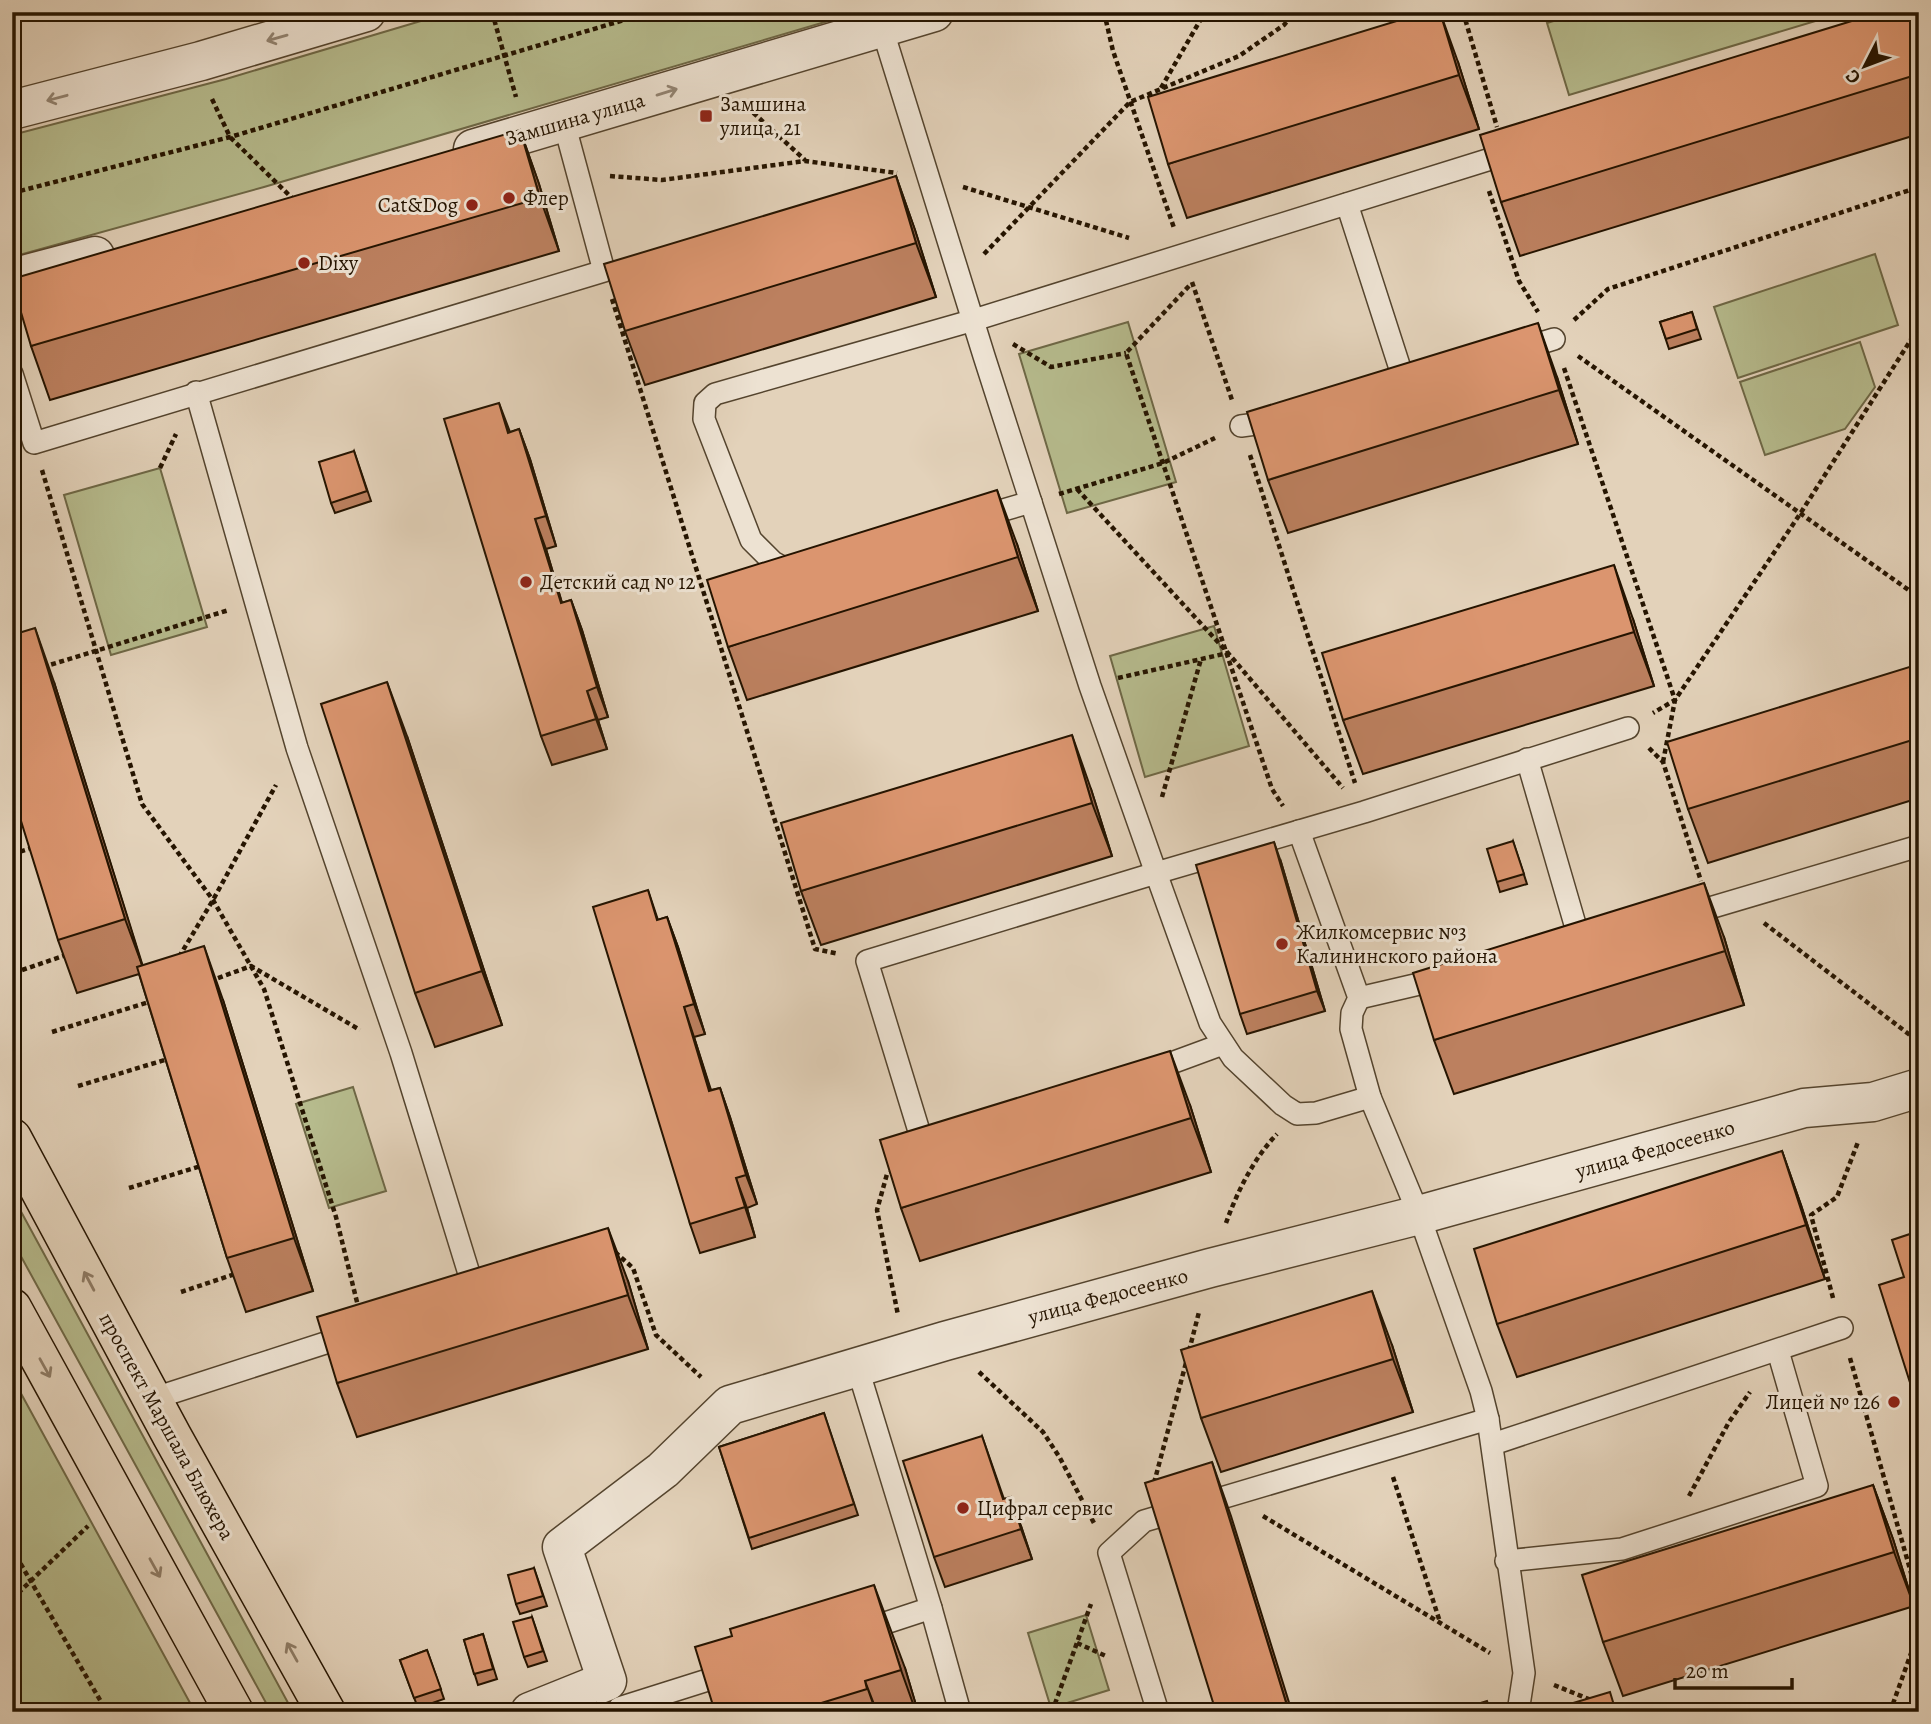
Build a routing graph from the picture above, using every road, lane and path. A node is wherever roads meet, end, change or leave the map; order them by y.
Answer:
1 (366, 12) edge
2 (492, 12) edge
3 (651, 12) edge
4 (934, 12) edge
5 (1104, 12) edge
6 (1205, 12) edge
7 (1295, 12) edge
8 (1463, 12) edge
9 (883, 28) junction
10 (504, 56) junction
11 (201, 61) junction
12 (1160, 88) junction
13 (517, 100) dead end
14 (742, 102) dead end
15 (1130, 102) junction
16 (12, 110) edge
17 (564, 123) junction
18 (230, 137) junction
19 (1532, 146) edge
20 (1506, 155) junction
21 (445, 158) edge
22 (805, 161) junction
23 (1479, 163) junction
24 (577, 173) junction
25 (930, 178) junction
26 (1919, 187) edge
27 (12, 193) edge
28 (295, 201) edge
29 (1347, 204) junction
30 (1030, 208) junction
31 (133, 245) edge
32 (1183, 255) junction
33 (604, 271) junction
34 (961, 277) junction
35 (12, 278) edge
36 (1192, 283) junction
37 (974, 320) junction
38 (1919, 327) edge
39 (1554, 339) junction
40 (1126, 353) junction
41 (1505, 355) edge
42 (12, 374) edge
43 (1431, 379) edge
44 (1406, 387) junction
45 (197, 392) junction
46 (1379, 394) edge
47 (1299, 417) edge
48 (1241, 426) junction
49 (34, 443) junction
50 (1163, 463) junction
51 (1077, 489) junction
52 (1031, 502) junction
53 (1800, 513) junction
54 (954, 524) edge
55 (813, 564) edge
56 (1919, 594) edge
57 (255, 602) junction
58 (96, 650) junction
59 (1228, 653) junction
60 (1200, 659) junction
61 (36, 669) edge
62 (1090, 686) junction
63 (1675, 700) junction
64 (1628, 728) junction
65 (297, 748) junction
66 (1527, 759) junction
67 (1663, 762) junction
68 (1364, 812) junction
69 (1299, 831) junction
70 (1919, 846) edge
71 (32, 848) edge
72 (1147, 848) junction
73 (12, 854) edge
74 (1156, 873) junction
75 (213, 900) junction
76 (1734, 901) junction
77 (1710, 908) junction
78 (1672, 919) edge
79 (1555, 951) edge
80 (66, 955) edge
81 (867, 961) junction
82 (251, 966) junction
83 (173, 967) edge
84 (22, 970) dead end
85 (1463, 973) edge
86 (202, 983) edge
87 (1359, 998) junction
88 (153, 1000) edge
89 (52, 1032) dead end
90 (1919, 1042) edge
91 (1223, 1044) junction
92 (401, 1053) junction
93 (168, 1059) edge
94 (1133, 1078) edge
95 (78, 1086) dead end
96 (1919, 1088) edge
97 (1370, 1097) junction
98 (12, 1138) edge
99 (933, 1152) joint
100 (201, 1166) edge
101 (129, 1188) dead end
102 (1419, 1214) junction
103 (615, 1252) edge
104 (235, 1274) edge
105 (501, 1286) edge
106 (181, 1292) dead end
107 (475, 1293) junction
108 (450, 1302) edge
109 (12, 1308) edge
110 (1842, 1328) dead end
111 (364, 1331) joint
112 (945, 1341) junction
113 (1778, 1351) junction
114 (906, 1352) junction
115 (857, 1366) junction
116 (152, 1399) junction
117 (730, 1405) junction
118 (1488, 1419) junction
119 (1493, 1444) junction
120 (1384, 1451) junction
121 (1230, 1496) junction
122 (1668, 1534) junction
123 (12, 1549) edge
124 (1109, 1553) junction
125 (1506, 1561) junction
126 (932, 1608) junction
127 (1440, 1623) junction
128 (1919, 1631) edge
129 (840, 1637) edge
130 (749, 1667) edge
131 (1524, 1673) junction
132 (615, 1700) edge
133 (1597, 1702) edge
134 (1609, 1707) edge
135 (107, 1712) edge
136 (234, 1712) edge
137 (326, 1712) edge
138 (530, 1712) edge
139 (960, 1712) edge
140 (1052, 1712) edge
141 (1158, 1712) edge
142 (1518, 1712) edge
143 (1622, 1712) edge
144 (1890, 1712) edge

1 -> 11 street
2 - 10 path
3 - 10 path
4 - 9 street, Замшина улица
5 - 15 path
6 - 12 path
7 - 12 path
8 - 20 path
17 -> 9 street, Замшина улица
9 - 25 lane
10 - 13 path
10 - 18 path
11 -> 16 street
11 - 18 path
12 - 15 path
14 - 22 path
15 - 30 path
15 - 32 path
17 - 21 street, Замшина улица
17 - 24 lane
18 - 27 path
18 - 28 path
19 - 20 lane
20 - 23 lane
22 - 24 path
22 - 25 path
23 - 29 lane
23 - 39 path
24 - 33 lane
25 - 30 path
25 - 34 lane
26 - 39 path
29 - 32 lane
29 - 44 lane
30 - 32 path
30 - 34 path
31 - 35 street
32 - 36 path
32 - 37 lane
33 - 45 lane
33 - 81 path
34 - 37 lane
36 - 40 path
36 - 48 path
37 - 40 path
37 - 52 lane
37 - 55 lane
38 - 53 path
39 - 41 lane
39 - 53 path
39 - 63 path
40 - 50 path
42 - 49 lane
43 - 44 lane
44 - 46 lane
45 - 49 lane
45 - 57 lane
47 - 48 lane
48 - 50 path
48 - 68 path
49 - 58 path
50 - 51 path
50 - 59 path
51 - 52 path
51 - 59 path
52 - 54 lane
52 - 62 lane
53 - 56 path
53 - 63 path
57 - 58 path
57 - 65 lane
58 - 61 path
58 - 75 path
59 - 60 path
59 - 68 path
59 - 69 path
60 - 62 path
60 - 72 path
62 - 72 lane
63 - 64 path
63 - 67 path
64 - 66 lane
64 - 67 path
65 - 75 path
65 - 92 lane
66 - 68 lane
66 - 79 lane
67 - 77 path
68 - 69 lane
69 - 74 lane
69 - 87 lane
70 - 76 lane
71 - 73 path
72 - 74 lane
74 - 81 lane
74 - 91 lane
75 - 82 path
75 - 83 path
76 - 77 lane
76 - 90 path
77 - 78 lane
80 - 84 path
81 - 99 lane
82 - 86 path
82 - 92 path
82 - 111 path
85 - 87 lane
87 - 97 lane
88 - 89 path
91 - 94 lane
91 - 97 lane
92 - 107 lane
93 - 95 path
96 - 102 street, улица Федосеенко
97 - 102 lane
116 -> 98 main road, проспект Маршала Блюхера
99 - 114 path
100 - 101 path
102 - 112 street, улица Федосеенко
102 - 118 lane
103 - 117 path
104 - 106 path
105 - 107 lane
107 - 108 lane
109 -> 136 main road
110 - 113 lane
111 - 116 lane
112 - 114 street, улица Федосеенко
112 - 124 path
113 - 119 lane
113 - 122 path
113 - 122 lane
114 - 115 street, улица Федосеенко
115 - 117 street, улица Федосеенко
115 - 126 lane
137 -> 116 main road, проспект Маршала Блюхера
117 - 132 street, улица Федосеенко
118 - 119 lane
118 - 120 lane
119 - 125 lane
120 - 121 lane
120 - 127 path
121 - 124 lane
121 - 127 path
122 - 125 lane
123 - 135 path
124 - 140 path
124 - 141 lane
125 - 131 lane
126 - 129 lane
126 - 139 lane
127 - 131 path
128 - 144 path
130 - 132 lane
131 - 133 path
131 - 142 lane
132 - 138 street
134 - 143 path

